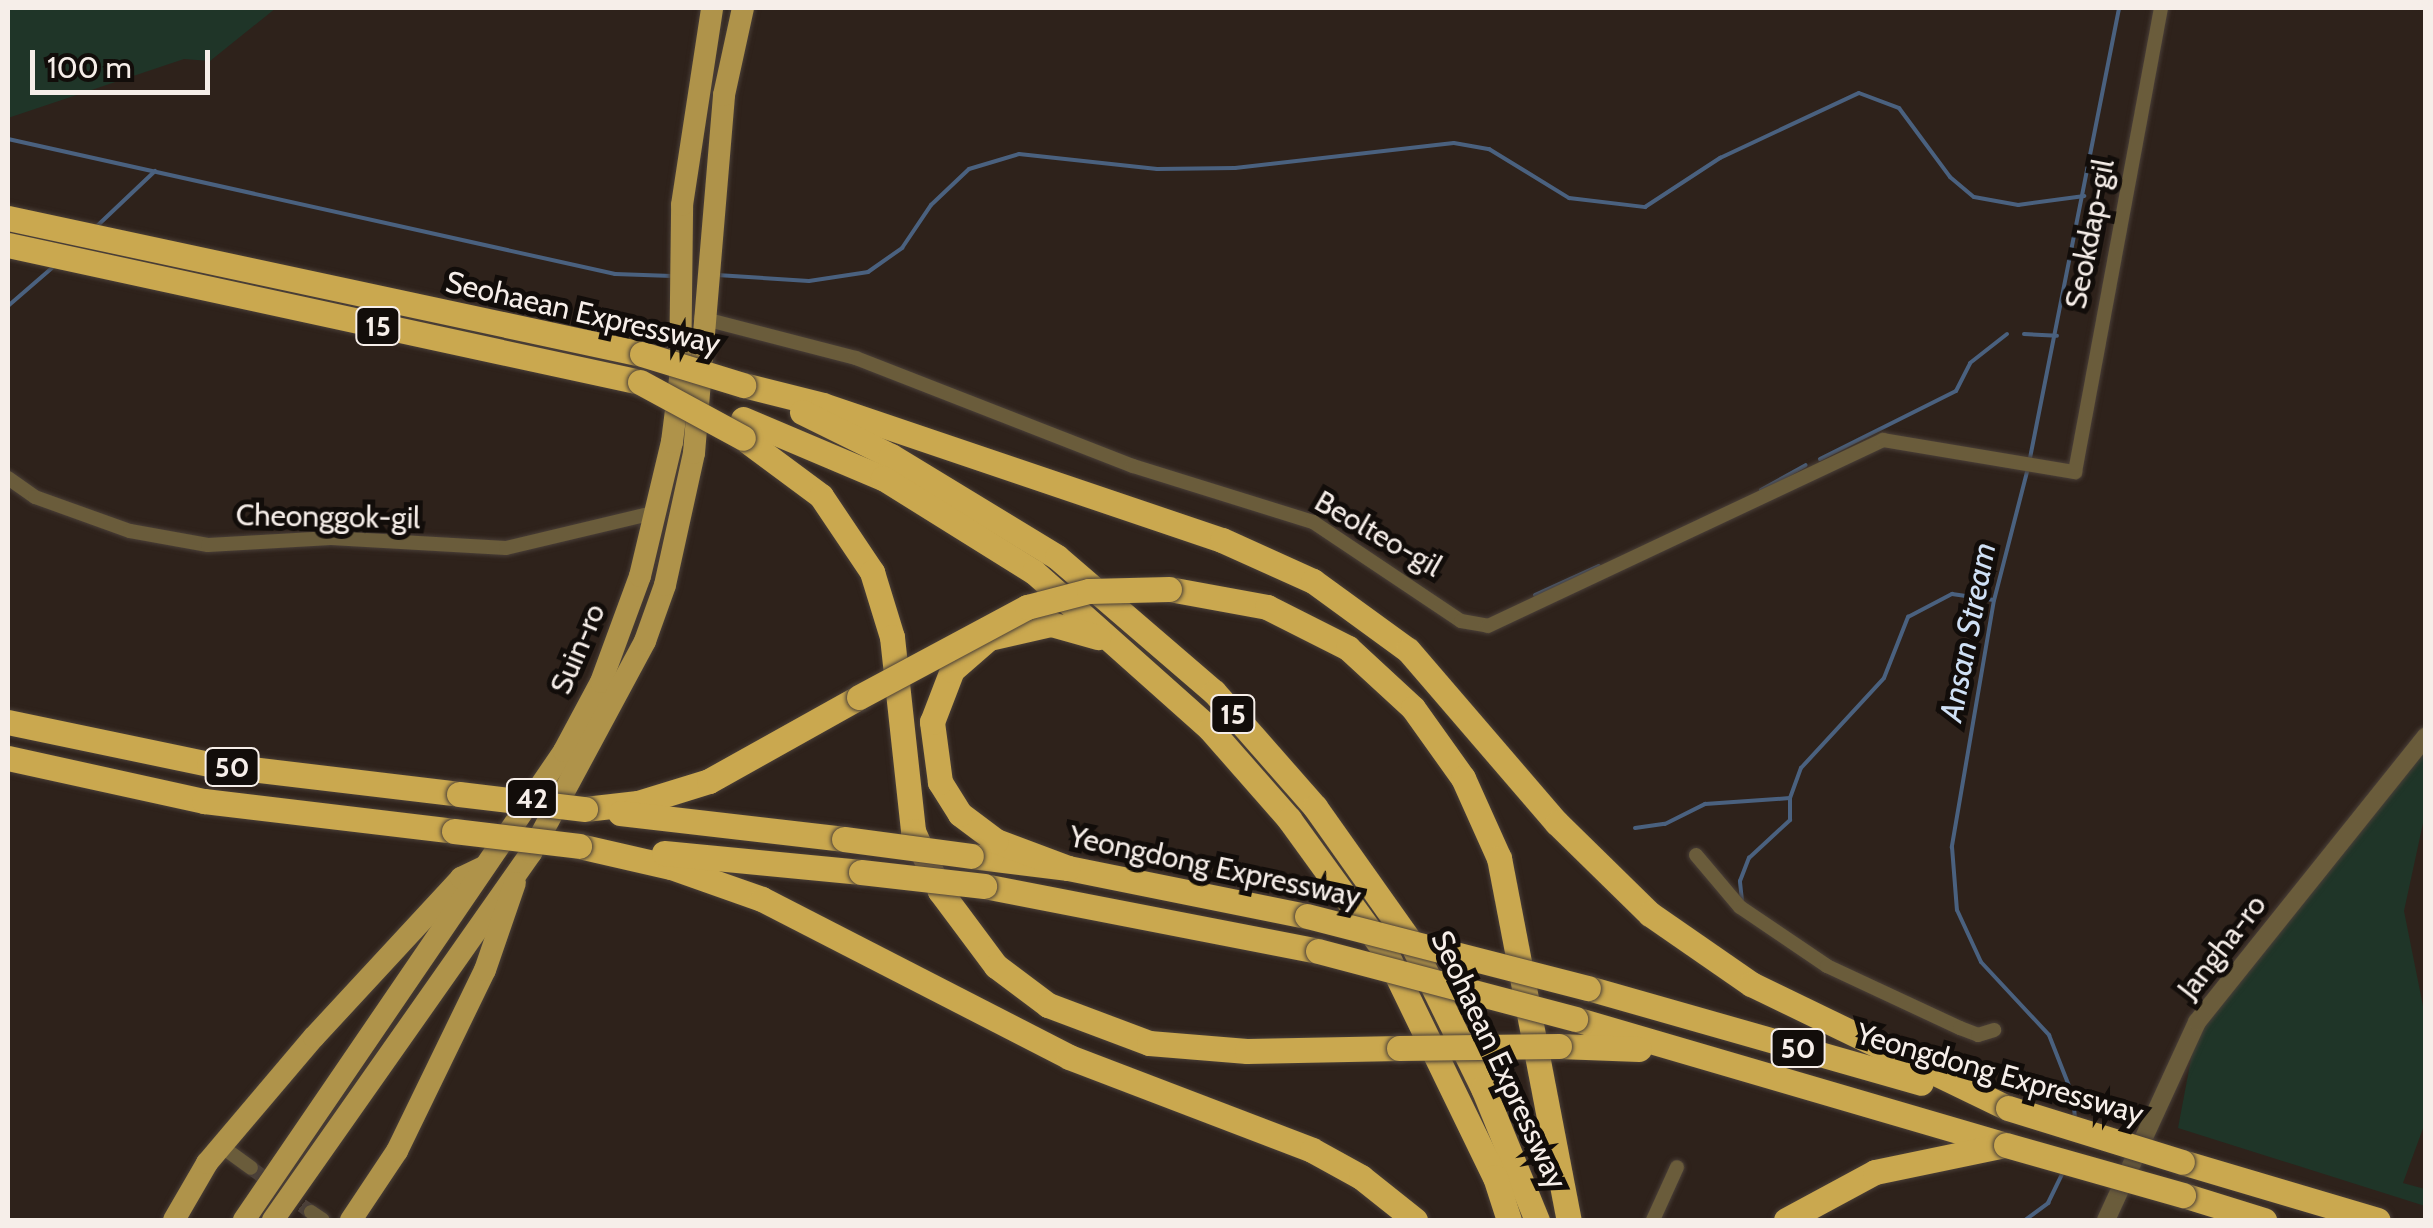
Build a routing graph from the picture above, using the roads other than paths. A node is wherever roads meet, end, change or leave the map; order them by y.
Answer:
1 (712, 8) edge
2 (743, 8) edge
3 (2161, 8) edge
4 (18, 220) edge
5 (8, 246) edge
6 (124, 258) junction
7 (681, 309) junction
8 (711, 311) junction
9 (743, 385) junction
10 (743, 428) junction
11 (2071, 471) joint
12 (8, 478) edge
13 (657, 512) junction
14 (1119, 648) junction
15 (8, 722) edge
16 (2426, 736) edge
17 (8, 758) edge
18 (584, 809) junction
19 (579, 846) junction
20 (1696, 856) dead end
21 (487, 866) junction
22 (1068, 868) junction
23 (517, 872) junction
24 (1994, 1030) dead end
25 (1713, 1062) junction
26 (2008, 1108) junction
27 (2006, 1145) junction
28 (221, 1146) junction
29 (1678, 1166) dead end
30 (251, 1168) tunnel mouth
31 (174, 1220) edge
32 (244, 1220) edge
33 (272, 1220) edge
34 (352, 1220) edge
35 (1415, 1220) edge
36 (1509, 1220) edge
37 (1537, 1220) edge
38 (1570, 1220) edge
39 (1653, 1220) edge
40 (1786, 1220) edge
41 (2106, 1220) edge
42 (2264, 1220) edge
43 (2378, 1220) edge

1 - 7 main road, Suin-ro / 42
2 - 8 main road, Suin-ro / 42
3 - 11 street, Seokdap-gil
4 - 6 highway, Seohaean Expressway / 15
5 - 6 highway, Seohaean Expressway / 15
6 - 9 highway, Seohaean Expressway / 15, bridge
6 - 10 highway, Seohaean Expressway / 15, bridge
7 - 8 street, Beolteo-gil
7 - 13 main road, Suin-ro / 42
8 - 11 street, Beolteo-gil
8 - 23 main road, Suin-ro / 42
9 - 26 highway
9 - 37 highway, Seohaean Expressway / 15
10 - 14 highway, Seohaean Expressway / 15
10 - 25 highway, bridge
12 - 13 street, Cheonggok-gil
13 - 21 main road, Suin-ro / 42
14 - 22 highway
14 - 36 highway, Seohaean Expressway / 15
15 - 18 highway, Yeongdong Expressway / 50, bridge
16 - 41 street, Jangha-ro
17 - 19 highway, Yeongdong Expressway / 50, bridge
18 - 22 highway, Yeongdong Expressway / 50, bridge
18 - 38 highway, bridge
19 - 25 highway, Yeongdong Expressway / 50, bridge
19 - 35 highway
20 - 24 street
21 - 28 main road
21 - 32 main road, Suin-ro / 42
22 - 26 highway, Yeongdong Expressway / 50, bridge
23 - 33 main road, Suin-ro / 42
23 - 34 main road
25 - 27 highway, Yeongdong Expressway / 50
26 - 43 highway, Yeongdong Expressway / 50, bridge
27 - 40 highway
27 - 42 highway, Yeongdong Expressway / 50, bridge
28 - 30 street
28 - 31 main road
29 - 39 street

